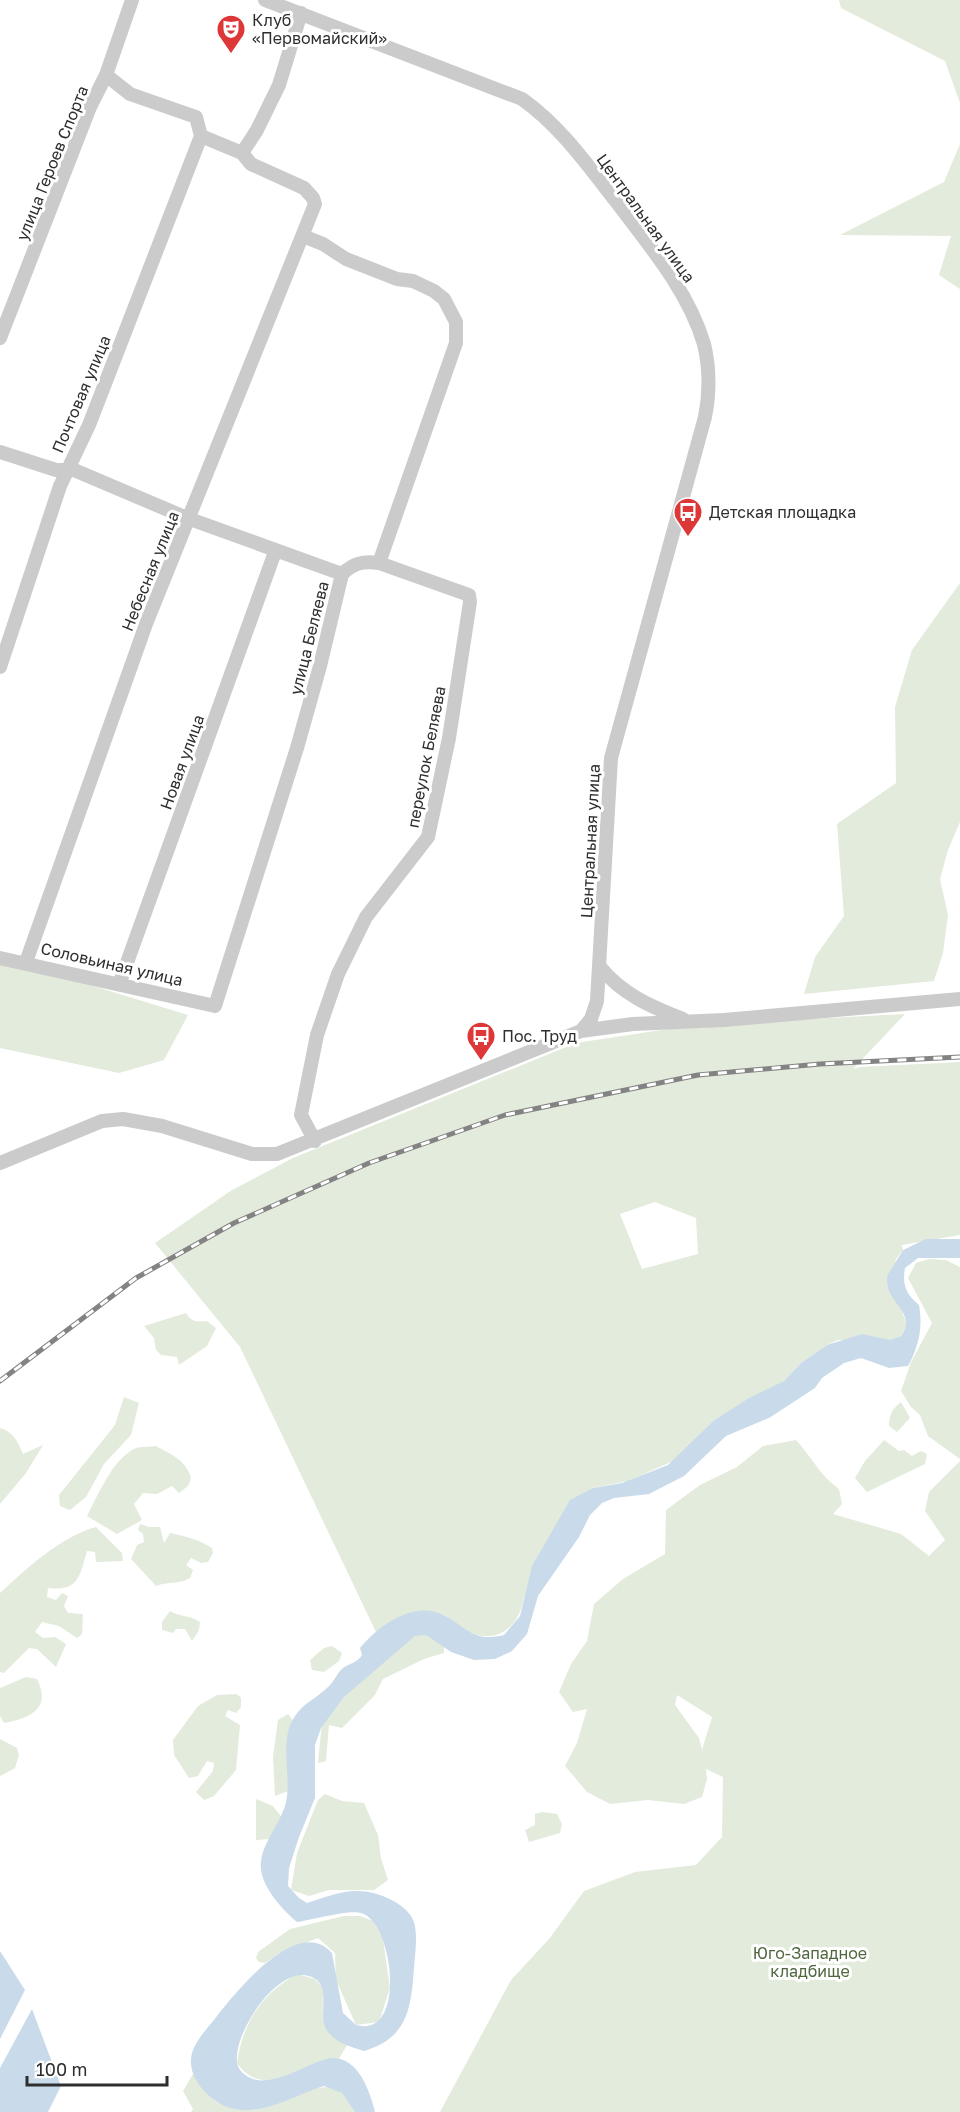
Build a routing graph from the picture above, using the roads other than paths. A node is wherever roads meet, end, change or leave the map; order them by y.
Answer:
1 (132, 0) edge
2 (265, 0) edge
3 (300, 14) junction
4 (106, 75) junction
5 (201, 136) junction
6 (242, 153) junction
7 (303, 236) junction
8 (0, 338) edge
9 (0, 452) edge
10 (67, 470) junction
11 (187, 518) junction
12 (275, 552) junction
13 (379, 563) junction
14 (342, 574) junction
15 (0, 667) edge
16 (0, 958) edge
17 (26, 962) junction
18 (600, 967) junction
19 (120, 982) junction
20 (960, 999) edge
21 (215, 1006) joint
22 (687, 1020) junction
23 (581, 1031) junction
24 (315, 1141) junction
25 (0, 1163) edge

1 - 4 street, улица Героев Спорта
2 - 3 street, Центральная улица
3 - 6 street
3 - 18 street, Центральная улица
4 - 5 street
4 - 8 street, улица Героев Спорта
5 - 6 street
5 - 10 street, Почтовая улица
6 - 7 street, Небесная улица
7 - 11 street, Небесная улица
7 - 13 street
9 - 10 street
10 - 11 street
10 - 15 street, Почтовая улица
11 - 12 street
11 - 17 street, Небесная улица
12 - 14 street
12 - 19 street, Новая улица
13 - 14 street, улица Беляева
13 - 24 street, переулок Беляева
14 - 21 street, улица Беляева
16 - 17 street, Соловьиная улица
17 - 19 street, Соловьиная улица
18 - 22 street
18 - 23 street, Центральная улица
19 - 21 street, Соловьиная улица
20 - 22 street
22 - 23 street
23 - 24 street
24 - 25 street

